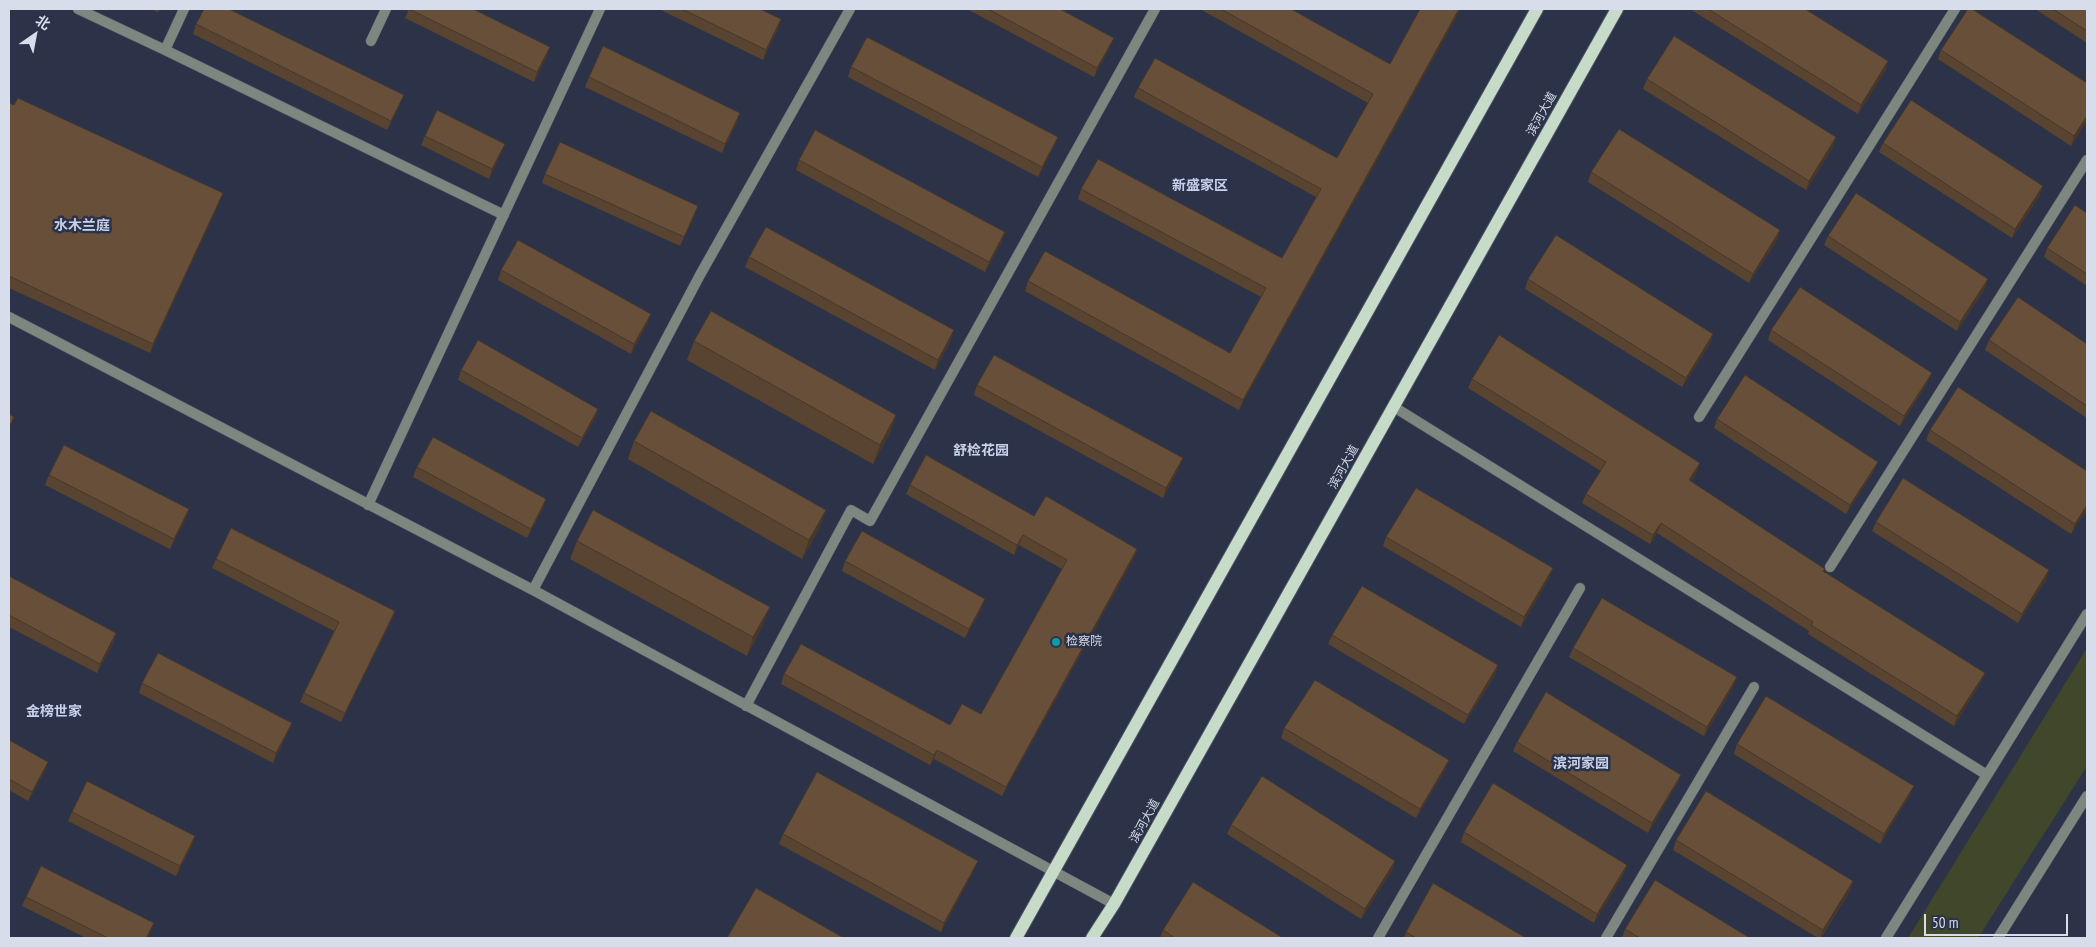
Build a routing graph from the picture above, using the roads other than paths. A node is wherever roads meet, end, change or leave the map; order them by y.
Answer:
1 (78, 9) edge
2 (184, 9) edge
3 (386, 9) edge
4 (600, 9) edge
5 (850, 9) edge
6 (1155, 9) edge
7 (1537, 9) edge
8 (1616, 9) edge
9 (1955, 9) edge
10 (371, 41) dead end
11 (166, 50) junction
12 (2087, 160) edge
13 (504, 214) junction
14 (9, 317) edge
15 (1394, 406) junction
16 (1698, 417) dead end
17 (368, 505) junction
18 (1830, 567) dead end
19 (1580, 588) dead end
20 (533, 590) junction
21 (2087, 614) edge
22 (1754, 687) dead end
23 (746, 706) junction
24 (1987, 775) junction
25 (2087, 796) edge
26 (1053, 871) junction
27 (1114, 904) junction
28 (1016, 938) edge
29 (1092, 938) edge
30 (1378, 938) edge
31 (1606, 938) edge
32 (1886, 938) edge
33 (1998, 938) edge

1 - 11 street
2 - 11 street
3 - 10 street
4 - 13 street
5 - 20 street
6 - 23 street
7 - 26 main road
8 - 15 main road, 滨河大道
9 - 16 street
11 - 13 street
12 - 18 street
13 - 17 street
14 - 17 street
15 - 24 street
15 - 27 main road, 滨河大道
17 - 20 street
19 - 30 street
20 - 23 street
21 - 24 street
22 - 31 street
23 - 26 street
24 - 32 street
25 - 33 street
26 - 27 street
26 - 28 main road
27 - 29 main road, 滨河大道

